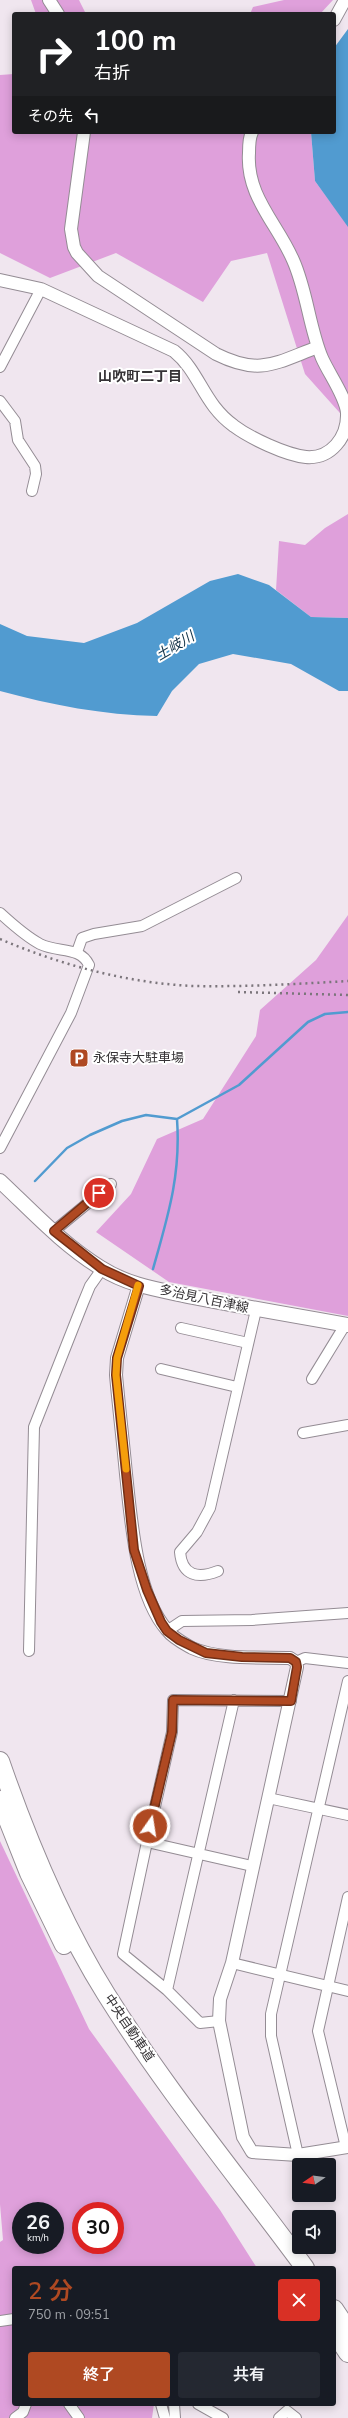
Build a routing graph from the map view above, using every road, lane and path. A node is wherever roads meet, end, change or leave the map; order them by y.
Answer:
1 (50, 0) edge
2 (345, 0) edge
3 (57, 12) edge
4 (336, 16) edge
5 (84, 134) edge
6 (252, 134) edge
7 (0, 280) edge
8 (41, 288) junction
9 (318, 347) junction
10 (0, 367) edge
11 (0, 401) edge
12 (32, 491) dead end
13 (236, 878) dead end
14 (0, 913) edge
15 (77, 952) junction
16 (0, 1148) edge
17 (0, 1181) edge
18 (110, 1184) dead end
19 (54, 1231) junction
20 (102, 1269) junction
21 (139, 1286) junction
22 (256, 1310) junction
23 (347, 1325) edge
24 (181, 1328) dead end
25 (248, 1343) junction
26 (161, 1369) dead end
27 (312, 1379) dead end
28 (237, 1387) junction
29 (348, 1425) edge
30 (303, 1433) dead end
31 (218, 1571) dead end
32 (348, 1613) edge
33 (167, 1631) junction
34 (29, 1651) dead end
35 (296, 1662) junction
36 (348, 1663) edge
37 (348, 1681) edge
38 (234, 1700) junction
39 (291, 1701) junction
40 (0, 1761) edge
41 (268, 1798) junction
42 (0, 1800) edge
43 (318, 1809) junction
44 (348, 1816) edge
45 (147, 1842) junction
46 (198, 1854) junction
47 (252, 1866) junction
48 (348, 1897) edge
49 (232, 1963) junction
50 (280, 1975) junction
51 (327, 1985) junction
52 (167, 1990) junction
53 (348, 1990) edge
54 (220, 2021) junction
55 (343, 2116) edge
56 (347, 2147) edge
57 (298, 2155) junction
58 (289, 2266) edge
59 (303, 2266) edge
60 (336, 2312) edge
61 (12, 2319) edge
62 (0, 2321) edge
63 (348, 2330) edge
64 (336, 2335) edge
65 (348, 2353) edge
66 (25, 2406) edge
67 (70, 2406) edge
68 (162, 2406) edge
69 (174, 2406) edge
70 (201, 2406) edge
71 (15, 2418) edge
72 (79, 2418) edge
73 (165, 2418) edge
74 (174, 2418) edge
75 (222, 2418) edge
76 (280, 2418) edge
77 (296, 2418) edge

1 - 3 street
2 - 4 street
5 - 9 street
6 - 9 street
7 - 8 street
8 - 9 street
8 - 10 street
11 - 12 street
13 - 15 street
14 - 15 street
15 - 16 street
17 - 19 main road, 多治見八百津線
18 - 19 street
19 - 20 main road, 多治見八百津線
20 - 21 main road, 多治見八百津線
20 - 34 street
21 - 22 main road, 多治見八百津線
21 - 33 street
22 - 23 main road, 多治見八百津線
22 - 25 street
23 - 27 street
24 - 25 street
25 - 28 street
26 - 28 street
28 - 31 street
29 - 30 street
32 - 33 street
33 - 35 street
35 - 36 street
35 - 39 street
37 - 43 street
38 - 39 street
38 - 45 street
38 - 46 street
39 - 41 street
40 - 59 highway, 中央自動車道
41 - 43 street
41 - 47 street
42 - 58 highway, 中央自動車道
43 - 44 street
43 - 50 street
45 - 46 street
45 - 52 street
46 - 47 street
46 - 52 street
47 - 49 street
48 - 51 street
49 - 50 street
49 - 54 street
50 - 51 street
50 - 57 street
51 - 53 street
51 - 55 street
52 - 54 street
54 - 57 street
55 - 56 street
56 - 57 street
60 - 63 highway
61 - 62 street
64 - 65 highway
66 - 71 street
67 - 72 street
68 - 73 street
69 - 74 street
70 - 75 street
76 - 77 street

